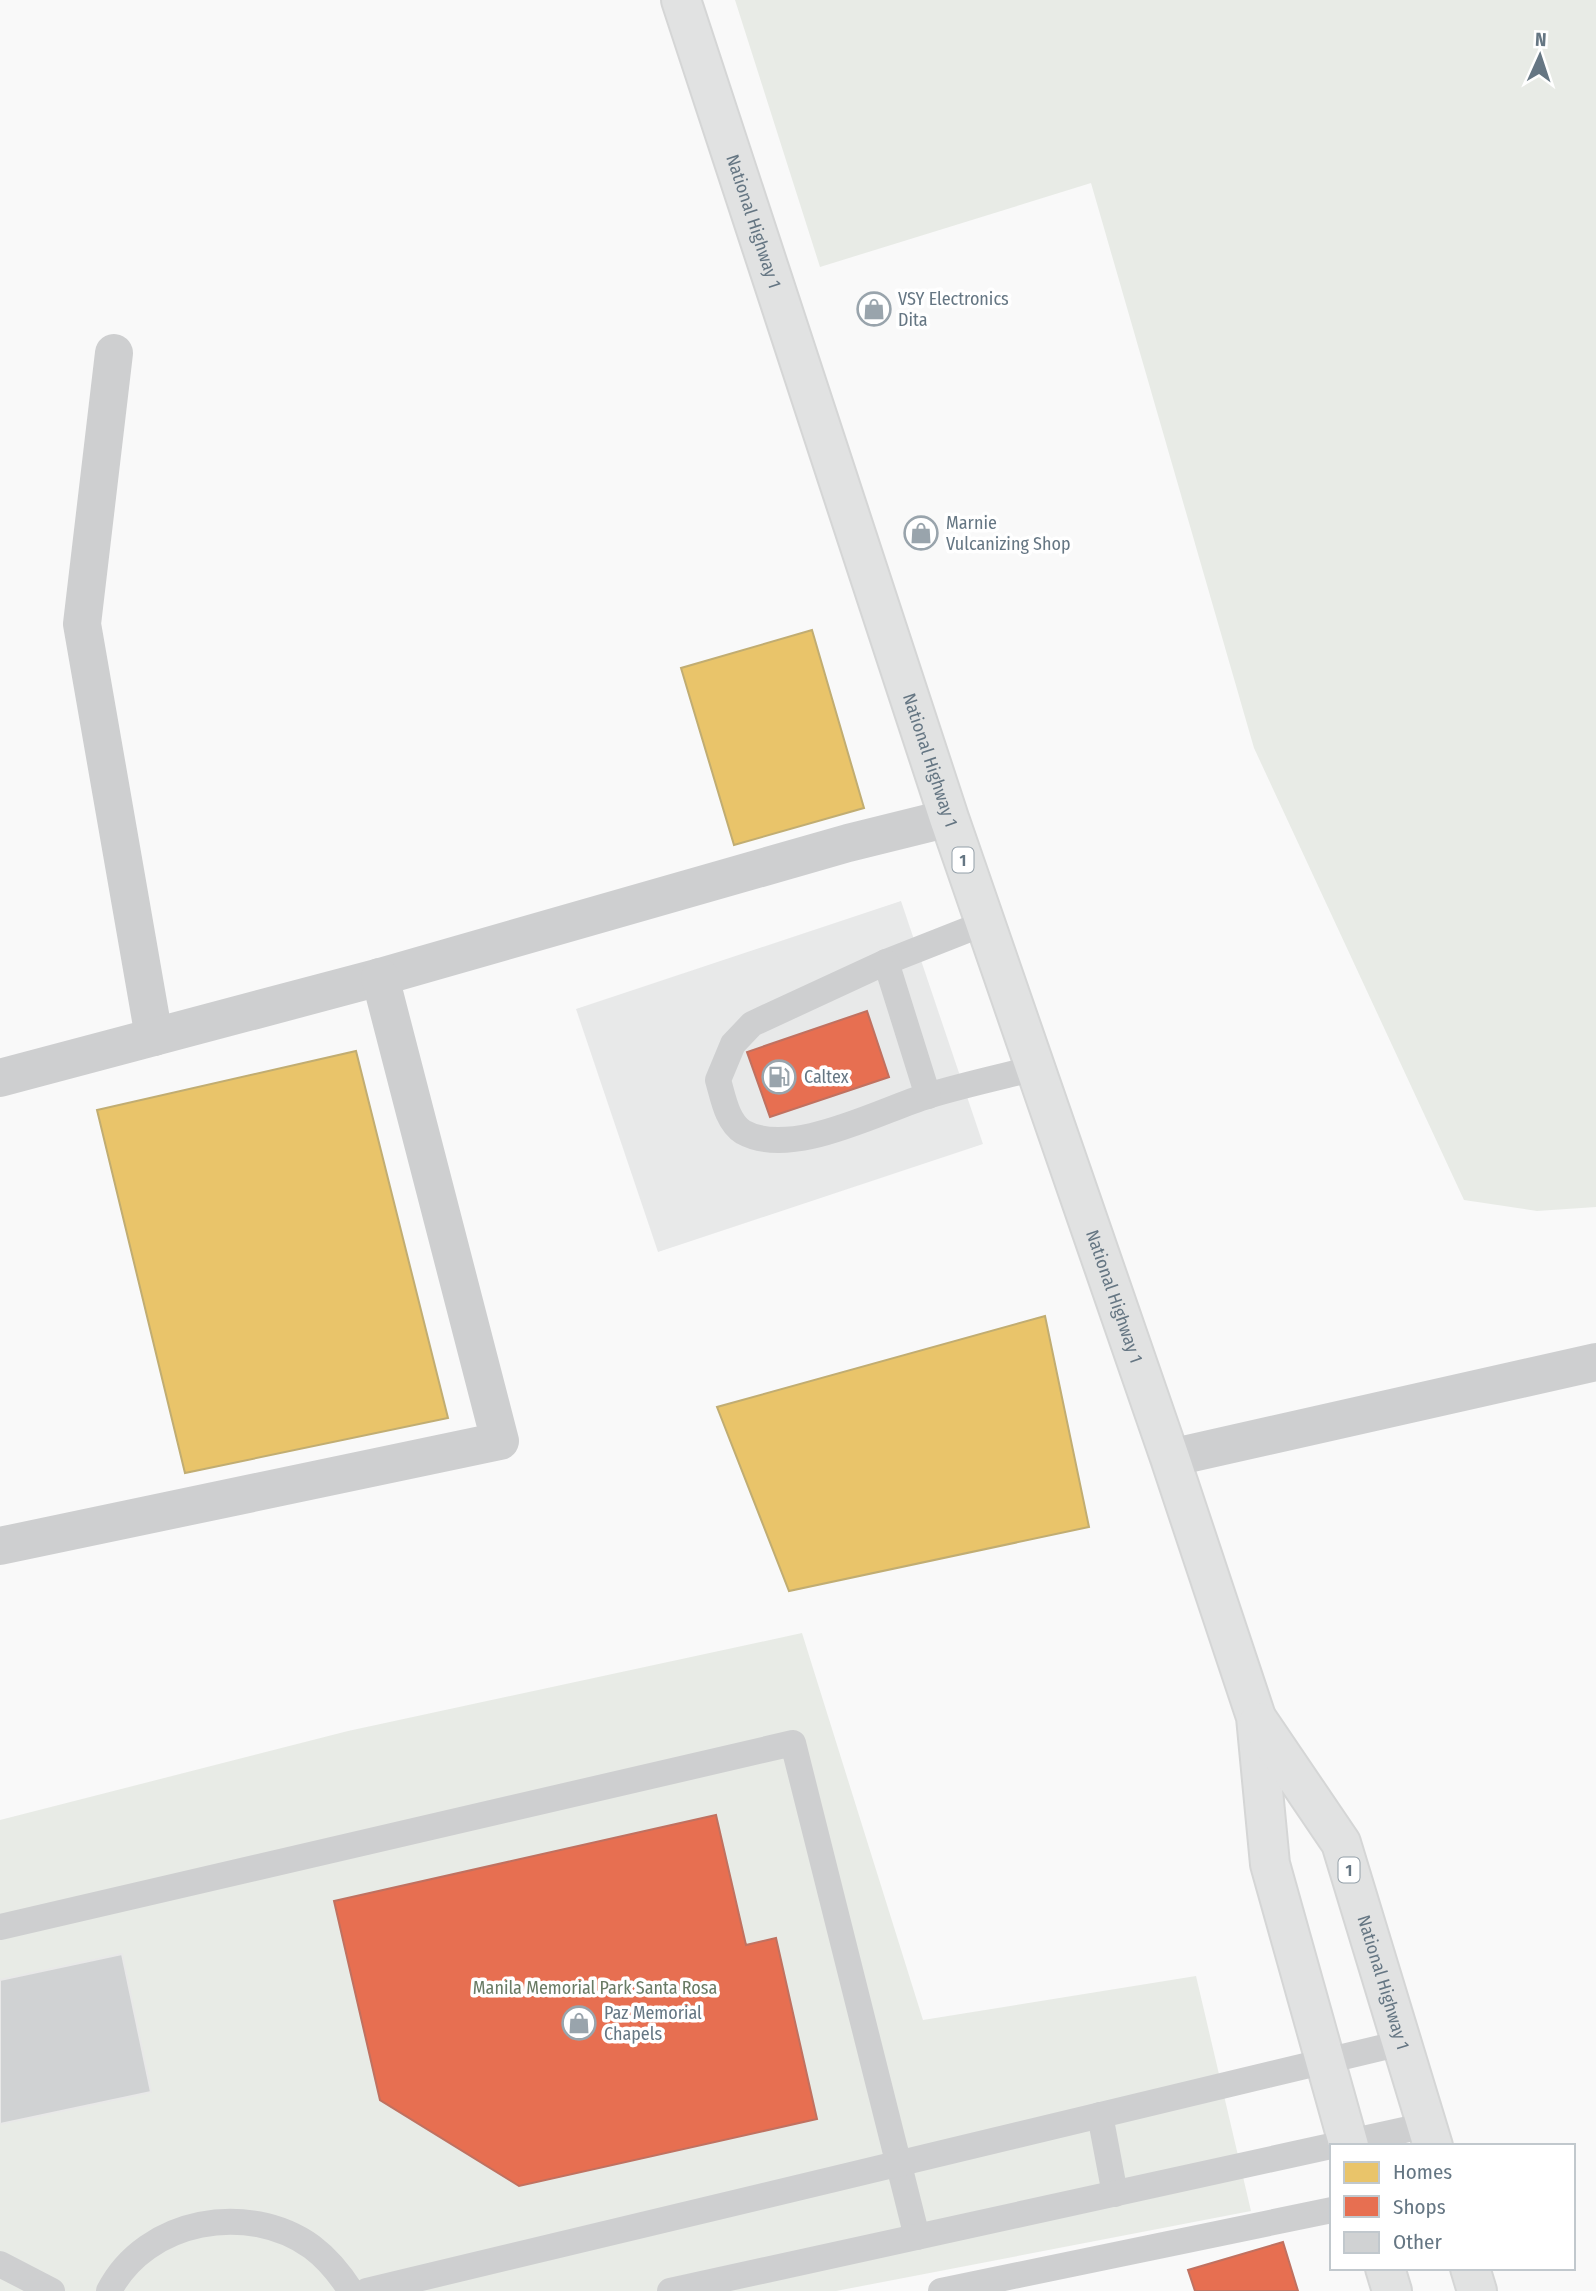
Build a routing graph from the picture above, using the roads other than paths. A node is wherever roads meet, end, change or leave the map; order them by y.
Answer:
1 (681, 0) edge
2 (114, 354) dead end
3 (949, 818) junction
4 (985, 923) junction
5 (886, 962) junction
6 (380, 977) junction
7 (155, 1037) junction
8 (1036, 1068) junction
9 (0, 1078) edge
10 (928, 1096) junction
11 (1596, 1362) edge
12 (1170, 1458) junction
13 (0, 1546) edge
14 (1256, 1717) junction
15 (0, 1927) edge
16 (1401, 2043) junction
17 (1325, 2061) junction
18 (1100, 2115) junction
19 (1430, 2135) edge
20 (1348, 2144) edge
21 (1330, 2148) edge
22 (899, 2164) junction
23 (1115, 2194) junction
24 (1330, 2210) edge
25 (917, 2236) junction
26 (0, 2264) edge
27 (1386, 2270) edge
28 (1472, 2270) edge
29 (52, 2291) edge
30 (109, 2291) edge
31 (351, 2291) edge
32 (367, 2291) edge
33 (670, 2291) edge
34 (941, 2291) edge
35 (1392, 2291) edge
36 (1478, 2291) edge

1 - 3 highway, National Highway 1 / 1
2 - 7 street
3 - 4 highway, National Highway 1 / 1
3 - 6 street
4 - 5 lane
4 - 8 highway, National Highway 1 / 1
5 - 10 lane
5 - 10 lane
6 - 7 street
6 - 13 street
7 - 9 street
8 - 10 lane
8 - 12 highway, National Highway 1 / 1
11 - 12 street
12 - 14 highway, National Highway 1 / 1
14 - 16 highway, National Highway 1 / 1
14 - 17 highway, National Highway 1 / 1
15 - 22 lane
16 - 17 lane
16 - 19 highway, National Highway 1 / 1
17 - 18 lane
17 - 20 highway, National Highway 1 / 1
18 - 22 lane
18 - 23 lane
19 - 20 lane
21 - 23 lane
22 - 25 lane
22 - 32 lane
23 - 25 lane
24 - 34 lane
25 - 33 lane
26 - 29 lane
27 - 35 highway
28 - 36 highway
30 - 31 lane

